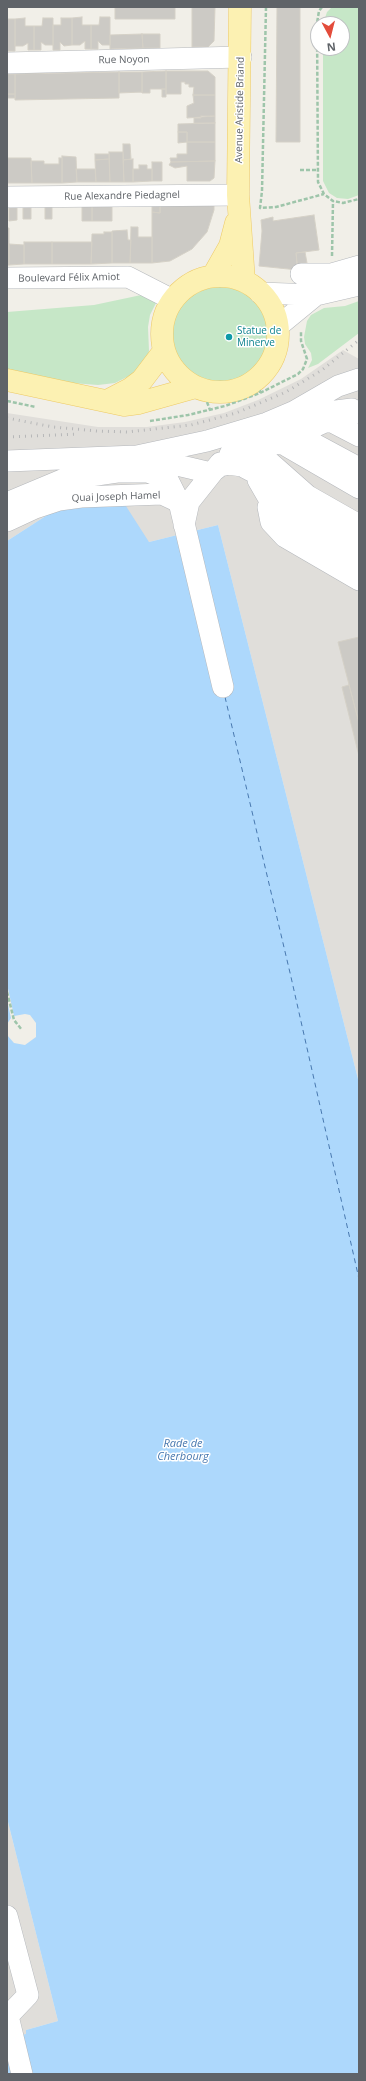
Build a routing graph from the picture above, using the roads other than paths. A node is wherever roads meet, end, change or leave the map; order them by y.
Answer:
1 (240, 7) edge
2 (240, 57) junction
3 (7, 63) edge
4 (7, 197) edge
5 (238, 204) junction
6 (359, 266) edge
7 (301, 274) dead end
8 (213, 276) junction
9 (7, 278) edge
10 (359, 286) edge
11 (252, 287) junction
12 (173, 300) junction
13 (308, 302) junction
14 (277, 327) junction
15 (164, 351) junction
16 (359, 379) edge
17 (7, 380) edge
18 (196, 387) junction
19 (107, 401) junction
20 (359, 436) edge
21 (359, 448) edge
22 (136, 456) junction
23 (359, 458) edge
24 (7, 461) edge
25 (298, 468) edge
26 (359, 468) edge
27 (359, 477) edge
28 (359, 488) edge
29 (263, 491) junction
30 (175, 495) junction
31 (359, 498) edge
32 (7, 503) edge
33 (359, 508) edge
34 (7, 511) edge
35 (359, 516) edge
36 (7, 521) edge
37 (359, 525) edge
38 (185, 528) junction
39 (359, 534) edge
40 (359, 543) edge
41 (359, 550) edge
42 (359, 557) edge
43 (359, 564) edge
44 (359, 572) edge
45 (359, 580) edge
46 (359, 588) edge
47 (223, 687) dead end
48 (7, 1916) edge
49 (22, 2074) edge

1 - 2 main road, Avenue Aristide Briand
2 - 3 street, Rue Noyon
2 - 5 main road, Avenue Aristide Briand
4 - 5 street, Rue Alexandre Piedagnel
5 - 8 main road, Avenue Aristide Briand
5 - 11 main road, Avenue Aristide Briand
6 - 7 street
8 - 11 main road
8 - 12 main road
9 - 12 street, Boulevard Félix Amiot
10 - 13 street
11 - 13 street
11 - 14 main road
12 - 15 main road
13 - 14 street
14 - 18 main road
15 - 18 main road
15 - 19 main road
16 - 22 street
17 - 19 main road
18 - 19 main road
20 - 25 street
21 - 25 street
22 - 24 street
22 - 25 street
23 - 25 street
25 - 26 street
25 - 27 street
25 - 28 street
25 - 29 street
25 - 29 street
25 - 29 street
25 - 31 street
25 - 33 street
25 - 35 street
25 - 37 street
25 - 38 street
25 - 39 street
25 - 40 street
25 - 41 street
25 - 42 street
25 - 43 street
25 - 44 street
25 - 45 street
25 - 46 street
30 - 32 street
30 - 34 street
30 - 36 street, Quai Joseph Hamel
30 - 38 street
38 - 47 street
48 - 49 street

